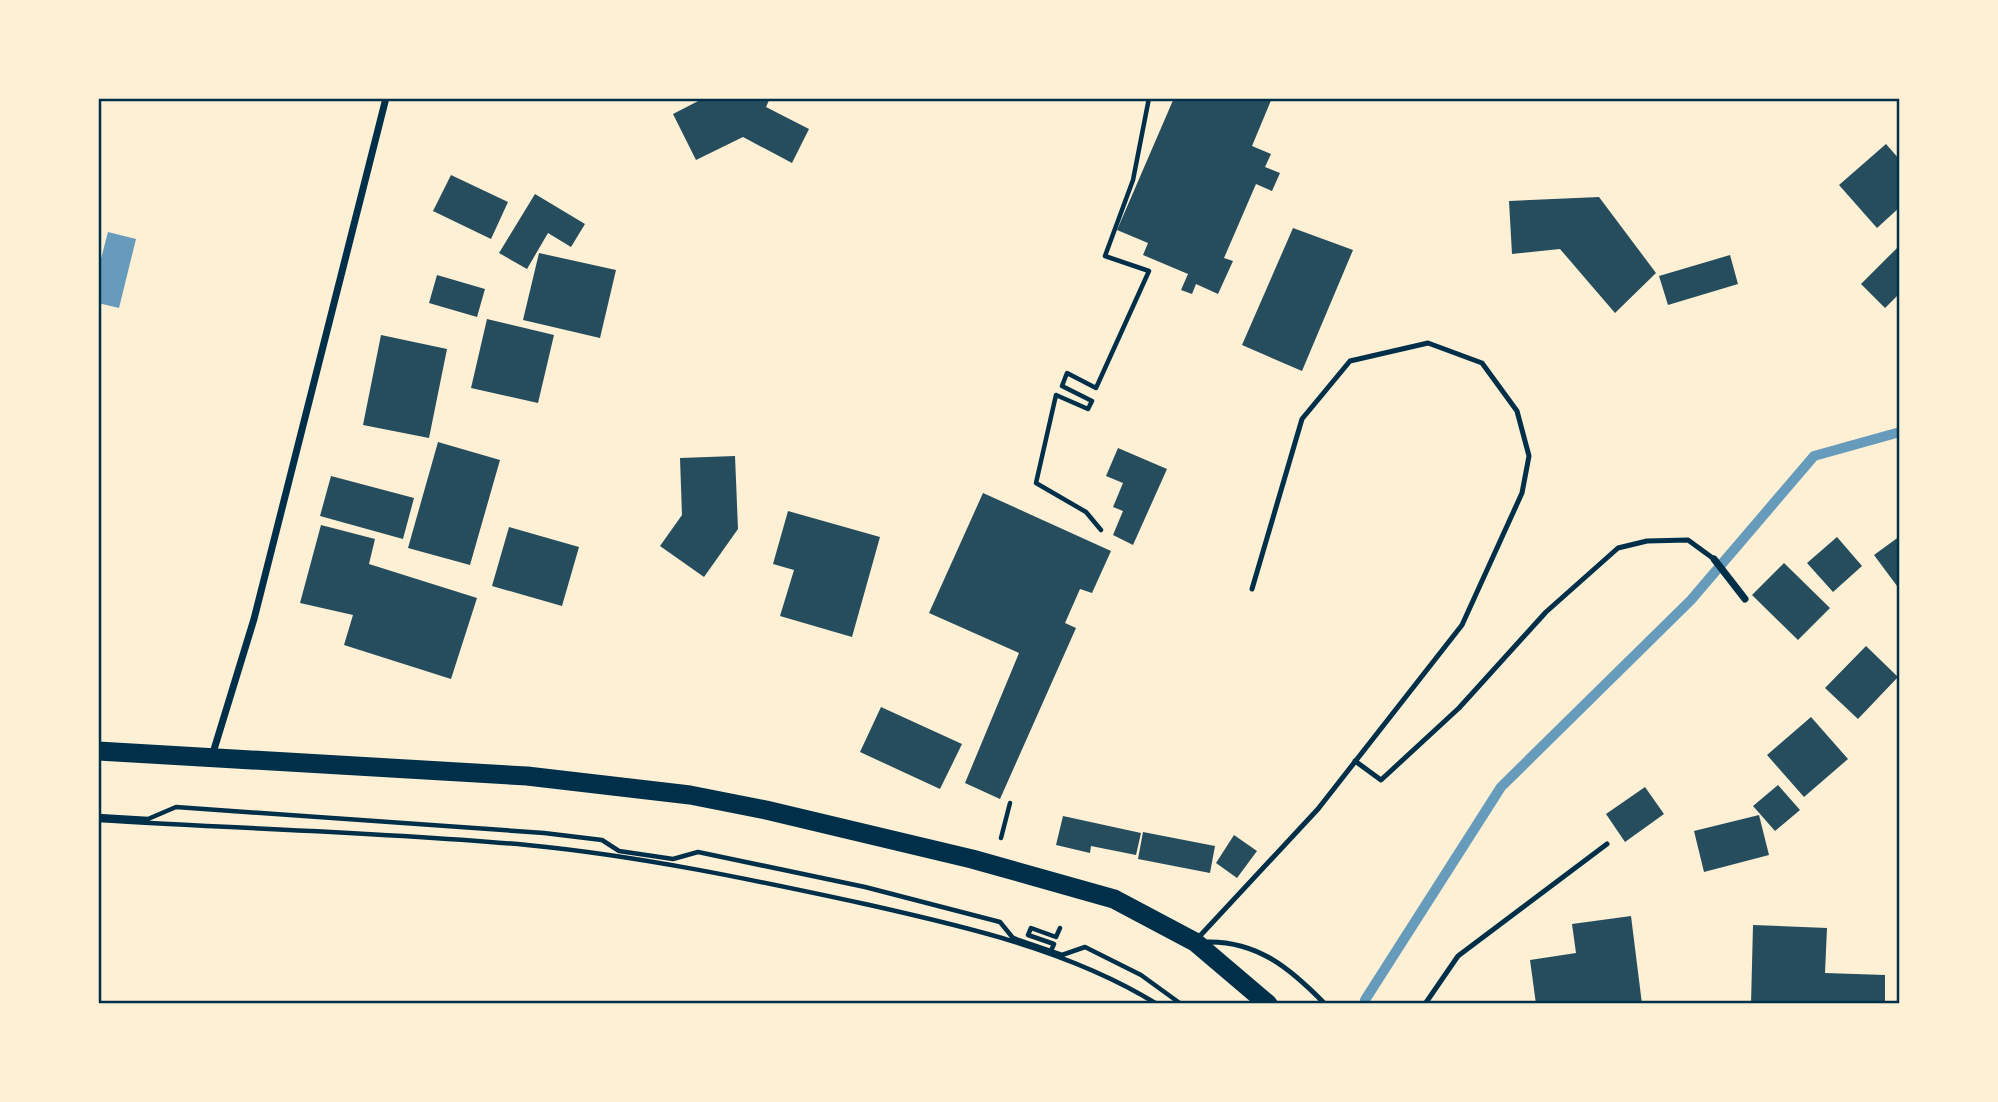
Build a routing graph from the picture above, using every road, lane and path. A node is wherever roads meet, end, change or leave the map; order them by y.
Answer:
1 (386, 98) edge
2 (1149, 98) edge
3 (1101, 530) dead end
4 (1714, 559) joint
5 (1252, 589) dead end
6 (1745, 598) dead end
7 (98, 751) edge
8 (212, 757) junction
9 (1355, 761) junction
10 (1010, 803) dead end
11 (98, 818) edge
12 (1001, 838) dead end
13 (1607, 844) dead end
14 (1060, 928) dead end
15 (1195, 942) junction
16 (1051, 953) junction
17 (1157, 1004) edge
18 (1181, 1004) edge
19 (1268, 1004) edge
20 (1325, 1004) edge
21 (1425, 1004) edge

1 - 8 street
2 - 3 path
4 - 6 street
4 - 9 lane
5 - 9 lane
7 - 8 highway
8 - 15 highway
9 - 15 lane
10 - 12 path
11 - 16 path
11 - 16 path
13 - 21 lane
14 - 16 path
15 - 19 highway
15 - 20 lane
16 - 17 path
16 - 18 path

